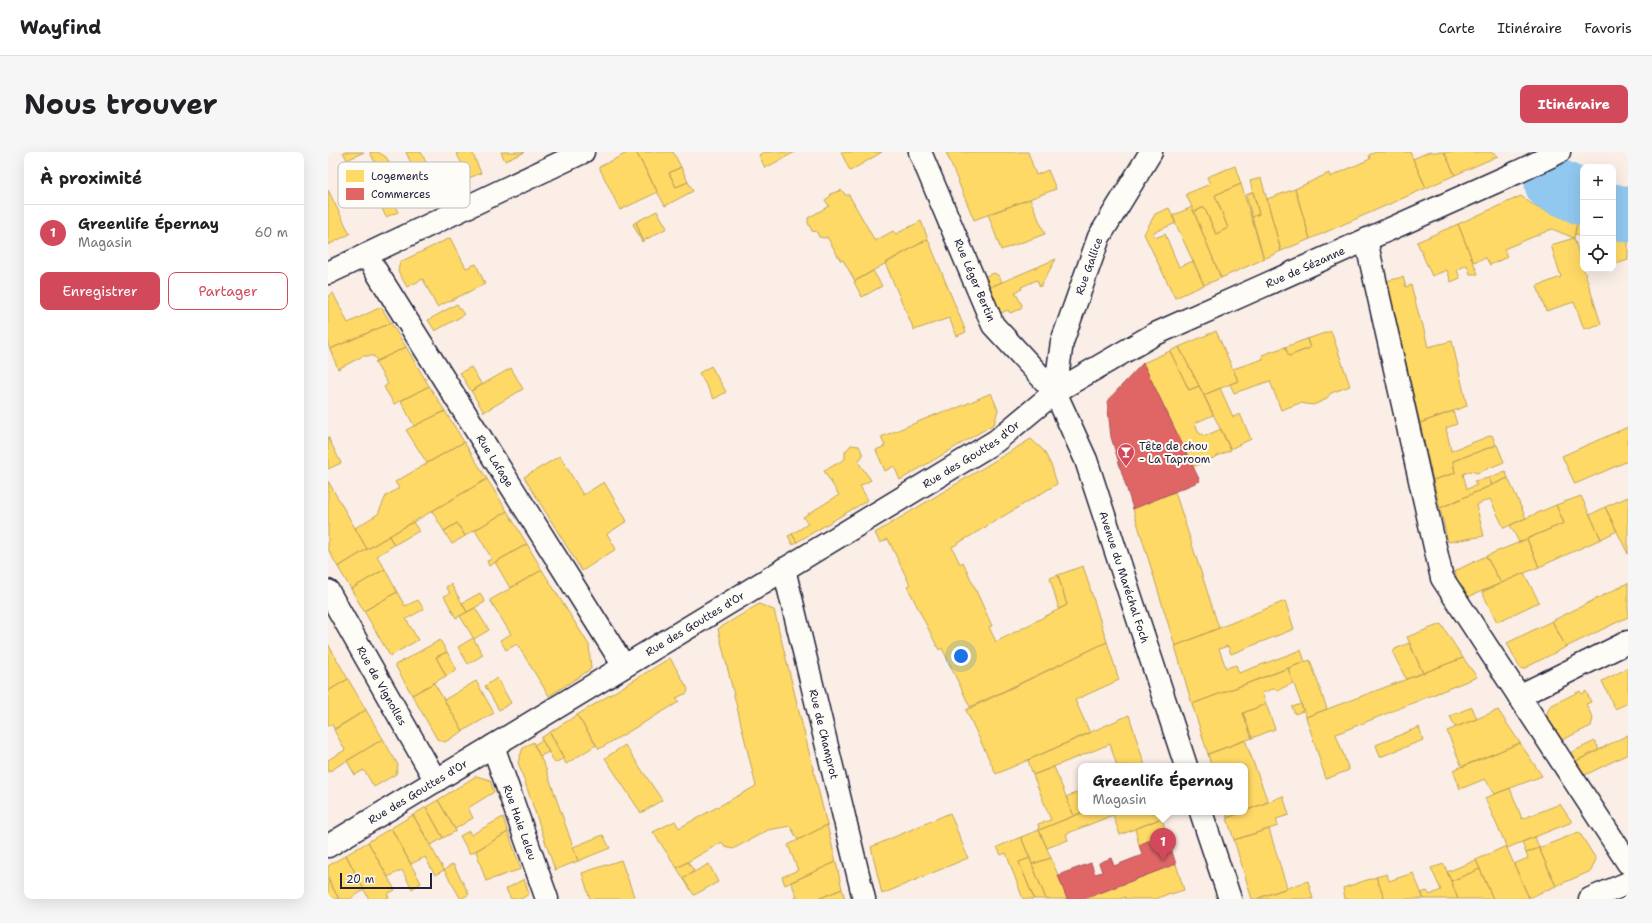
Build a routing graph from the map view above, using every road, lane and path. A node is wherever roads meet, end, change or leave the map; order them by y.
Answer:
1 (582, 152) edge
2 (920, 152) edge
3 (1151, 152) edge
4 (1559, 152) edge
5 (470, 205) edge
6 (465, 208) edge
7 (1366, 240) junction
8 (366, 255) junction
9 (328, 273) edge
10 (1055, 392) junction
11 (784, 569) junction
12 (328, 591) edge
13 (1628, 642) edge
14 (624, 666) junction
15 (1519, 696) junction
16 (493, 746) junction
17 (1185, 763) edge
18 (436, 780) junction
19 (1202, 815) edge
20 (328, 846) edge
21 (1628, 863) edge
22 (1628, 883) edge
23 (547, 899) edge
24 (864, 899) edge
25 (1230, 899) edge
26 (1590, 899) edge

1 - 5 street
2 - 10 street, Rue Léger Bertin
3 - 10 street, Rue Gallice
4 - 7 street, Rue de Sézanne
6 - 8 street
7 - 10 street, Rue de Sézanne
7 - 15 street
8 - 9 street
8 - 14 street, Rue Lafage
10 - 11 street, Rue des Gouttes d'Or
10 - 17 street, Avenue du Maréchal Foch
11 - 14 street, Rue des Gouttes d'Or
11 - 24 street, Rue de Champrot
12 - 18 street, Rue de Vignolles
13 - 15 street
14 - 16 street, Rue des Gouttes d'Or
15 - 21 street
16 - 18 street, Rue des Gouttes d'Or
16 - 23 street, Rue Haie Leleu
18 - 20 street, Rue des Gouttes d'Or
19 - 25 street
22 - 26 street

